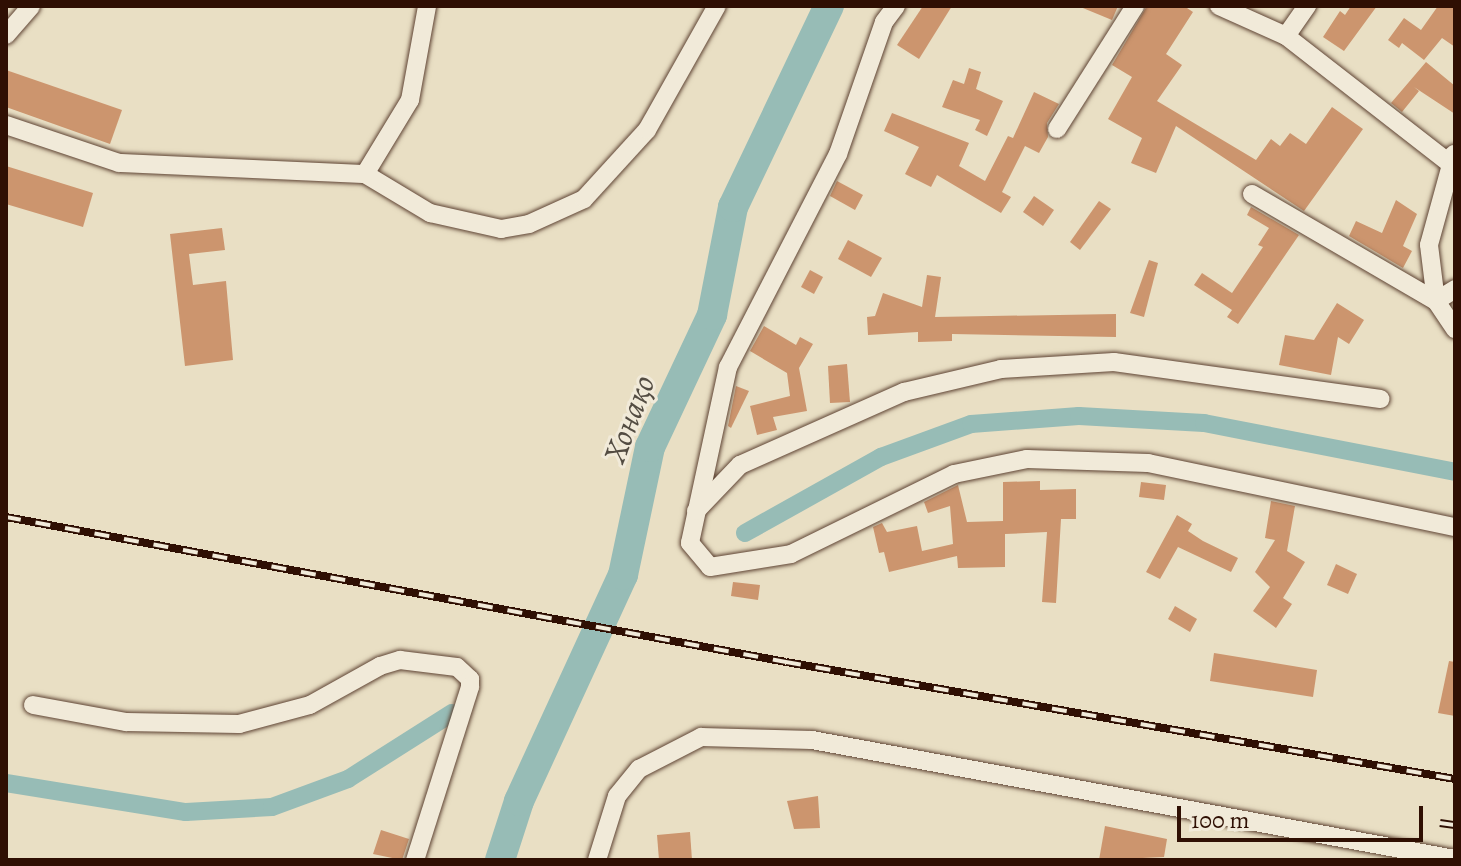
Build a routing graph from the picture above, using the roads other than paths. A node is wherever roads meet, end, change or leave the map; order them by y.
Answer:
1 (31, 6) edge
2 (427, 6) edge
3 (717, 6) edge
4 (896, 6) edge
5 (1135, 6) edge
6 (1219, 6) edge
7 (1307, 6) edge
8 (6, 35) edge
9 (1286, 36) junction
10 (6, 125) edge
11 (1057, 129) dead end
12 (1452, 158) edge
13 (365, 174) junction
14 (1252, 194) dead end
15 (1455, 289) edge
16 (1436, 301) junction
17 (1455, 329) edge
18 (1380, 399) dead end
19 (694, 513) junction
20 (1455, 527) edge
21 (33, 705) dead end
22 (1455, 859) edge
23 (415, 860) edge
24 (597, 860) edge

1 - 8 street
2 - 13 street
3 - 13 street
4 - 19 street
5 - 11 street
6 - 9 street
7 - 9 street
9 - 12 street
10 - 13 street
12 - 16 street
14 - 16 street
15 - 16 street
16 - 17 street
18 - 19 street
19 - 20 street
21 - 23 street
22 - 24 street

